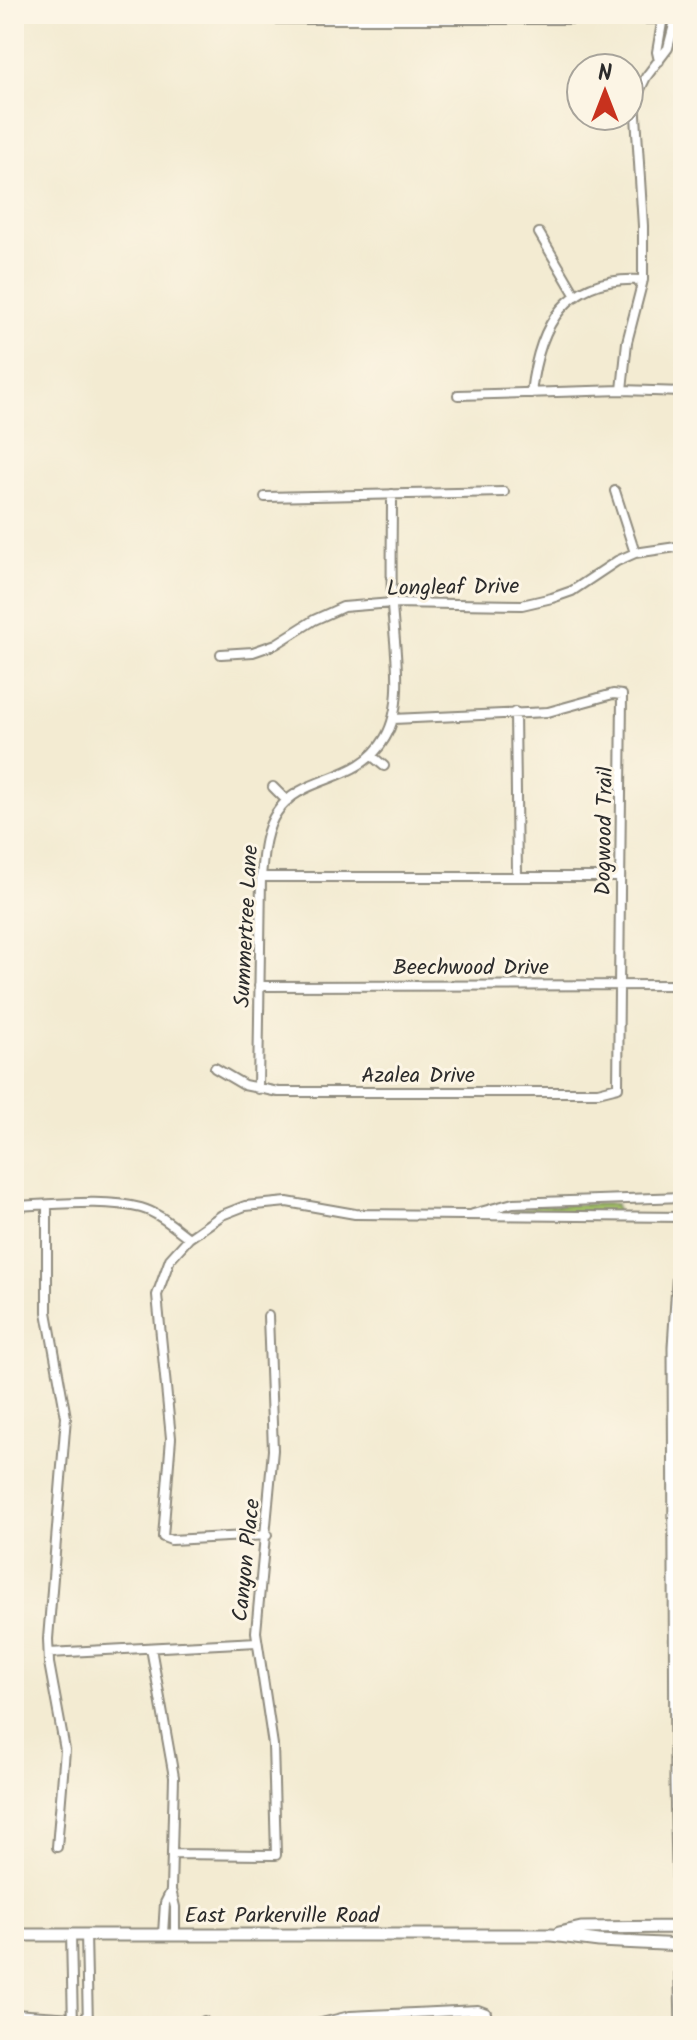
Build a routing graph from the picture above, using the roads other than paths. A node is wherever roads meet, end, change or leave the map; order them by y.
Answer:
1 (254, 14) edge
2 (674, 17) edge
3 (539, 233) dead end
4 (643, 280) junction
5 (576, 296) junction
6 (622, 390) junction
7 (683, 392) edge
8 (531, 393) junction
9 (458, 395) dead end
10 (615, 491) dead end
11 (504, 492) dead end
12 (392, 494) junction
13 (265, 497) dead end
14 (683, 546) edge
15 (635, 553) junction
16 (392, 603) junction
17 (221, 654) dead end
18 (515, 712) junction
19 (393, 719) junction
20 (372, 756) junction
21 (384, 766) dead end
22 (273, 787) dead end
23 (287, 801) junction
24 (261, 877) junction
25 (517, 877) junction
26 (619, 877) junction
27 (619, 984) junction
28 (683, 985) edge
29 (259, 986) junction
30 (215, 1068) dead end
31 (618, 1079) joint
32 (258, 1089) junction
33 (683, 1197) edge
34 (625, 1199) junction
35 (47, 1205) junction
36 (14, 1206) edge
37 (683, 1206) edge
38 (467, 1216) junction
39 (625, 1217) junction
40 (683, 1217) edge
41 (189, 1238) junction
42 (268, 1316) dead end
43 (267, 1535) junction
44 (257, 1642) junction
45 (151, 1648) junction
46 (49, 1653) junction
47 (57, 1847) dead end
48 (172, 1854) junction
49 (681, 1927) edge
50 (71, 1934) junction
51 (86, 1934) junction
52 (169, 1934) junction
53 (14, 1935) edge
54 (551, 1935) junction
55 (681, 1945) edge
56 (14, 2014) edge
57 (72, 2022) edge
58 (88, 2022) edge
59 (309, 2026) edge
60 (488, 2026) edge
61 (682, 2026) edge

1 - 2 main road
2 - 4 street
3 - 5 street
4 - 5 street
4 - 6 street
5 - 8 street
6 - 7 street
6 - 8 street
8 - 9 street
10 - 15 street
11 - 12 street
12 - 13 street
12 - 16 street
14 - 15 street, Longleaf Drive
15 - 16 street, Longleaf Drive
16 - 17 street, Longleaf Drive
16 - 19 street
18 - 19 street
18 - 25 street
18 - 26 street, Dogwood Trail
19 - 20 street
20 - 21 street
20 - 23 street
22 - 23 street
23 - 24 street, Summertree Lane
24 - 25 street
24 - 29 street, Summertree Lane
25 - 26 street
26 - 27 street, Dogwood Trail
27 - 28 street, Beechwood Drive
27 - 29 street, Beechwood Drive
27 - 31 street, Dogwood Trail
29 - 32 street, Summertree Lane
30 - 32 street, Azalea Drive
31 - 32 street, Azalea Drive
33 - 34 street
34 - 38 street
34 - 39 street
35 - 36 street
35 - 41 street
35 - 46 street
37 - 40 main road
38 - 39 street
38 - 41 street
39 - 40 street
40 - 49 main road
41 - 43 street
42 - 43 street, Canyon Place
43 - 44 street, Canyon Place
44 - 45 street
44 - 48 street, Canyon Place
45 - 46 street
45 - 48 street
46 - 47 street
48 - 52 street
49 - 54 main road, East Parkerville Road
49 - 55 main road
50 - 51 main road, East Parkerville Road
50 - 53 main road, East Parkerville Road
50 - 57 street
51 - 52 main road, East Parkerville Road
51 - 58 street
52 - 54 main road, East Parkerville Road
54 - 55 main road, East Parkerville Road
55 - 61 main road
56 - 57 street
57 - 58 street
59 - 60 street

